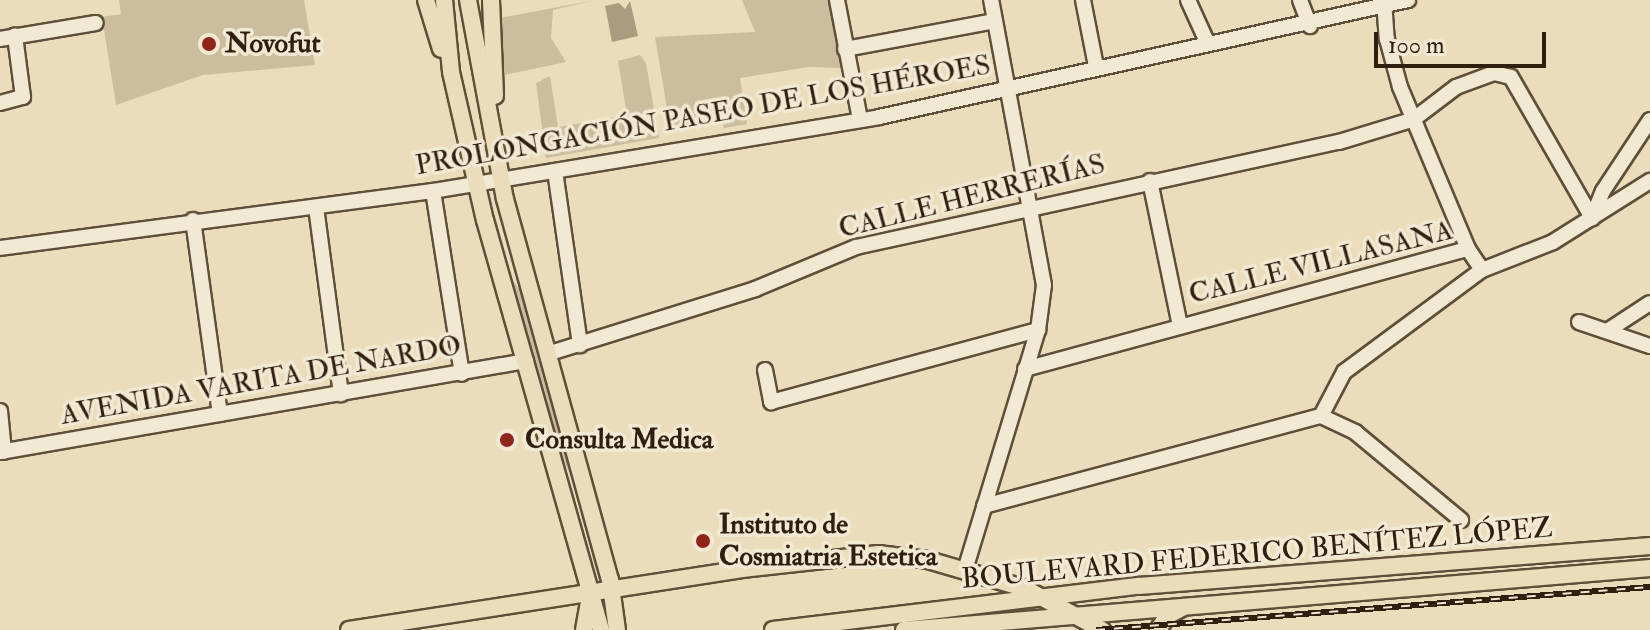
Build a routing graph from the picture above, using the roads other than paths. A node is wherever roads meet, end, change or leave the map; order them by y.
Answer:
1 (426, 0) edge
2 (444, 0) edge
3 (468, 0) edge
4 (491, 0) edge
5 (837, 0) edge
6 (991, 0) edge
7 (1083, 0) edge
8 (1188, 0) edge
9 (1300, 0) edge
10 (1408, 0) edge
11 (1384, 4) edge
12 (994, 21) junction
13 (96, 23) dead end
14 (1310, 26) junction
15 (8, 37) edge
16 (1208, 44) junction
17 (845, 49) junction
18 (1096, 66) junction
19 (451, 72) junction
20 (1007, 88) junction
21 (0, 103) edge
22 (1414, 119) junction
23 (860, 120) junction
24 (1650, 120) edge
25 (494, 141) junction
26 (555, 171) junction
27 (501, 180) junction
28 (1150, 181) junction
29 (1650, 181) edge
30 (477, 184) junction
31 (433, 191) junction
32 (316, 207) junction
33 (1032, 207) junction
34 (1592, 218) junction
35 (193, 220) junction
36 (0, 248) edge
37 (1468, 249) junction
38 (1482, 270) junction
39 (1650, 303) edge
40 (1579, 322) dead end
41 (1180, 326) junction
42 (1038, 330) junction
43 (1607, 331) junction
44 (580, 345) junction
45 (1650, 346) edge
46 (550, 353) junction
47 (526, 361) junction
48 (1025, 369) junction
49 (765, 370) dead end
50 (462, 374) junction
51 (341, 394) junction
52 (0, 411) edge
53 (220, 414) junction
54 (1321, 416) junction
55 (2, 452) edge
56 (984, 506) junction
57 (1461, 520) dead end
58 (1650, 546) edge
59 (1650, 568) edge
60 (965, 570) junction
61 (612, 590) junction
62 (590, 593) junction
63 (1053, 601) junction
64 (1193, 603) junction
65 (1079, 613) junction
66 (349, 630) edge
67 (584, 630) edge
68 (601, 630) edge
69 (617, 630) edge
70 (773, 630) edge
71 (904, 630) edge
72 (1102, 630) edge
73 (1158, 630) edge

1 - 19 main road
2 - 19 main road
3 - 25 main road
4 - 25 main road
5 - 17 street
6 - 12 street
7 - 18 street
8 - 16 street
9 - 14 street
10 - 11 street, PROLONGACIÓN PASEO DE LOS HÉROES
11 - 14 street, PROLONGACIÓN PASEO DE LOS HÉROES
11 - 22 street
12 - 17 street
12 - 20 street
13 - 15 street
14 - 16 street, PROLONGACIÓN PASEO DE LOS HÉROES
15 - 21 street
16 - 18 street, PROLONGACIÓN PASEO DE LOS HÉROES
17 - 23 street
18 - 20 street, PROLONGACIÓN PASEO DE LOS HÉROES
19 - 30 main road
20 - 23 street, PROLONGACIÓN PASEO DE LOS HÉROES
20 - 33 street
22 - 28 street, CALLE HERRERÍAS
22 - 34 street
22 - 37 street
23 - 26 street, PROLONGACIÓN PASEO DE LOS HÉROES
24 - 34 street
25 - 27 main road
26 - 27 street, PROLONGACIÓN PASEO DE LOS HÉROES
26 - 44 street
27 - 30 street, PROLONGACIÓN PASEO DE LOS HÉROES
27 - 46 main road
28 - 33 street, CALLE HERRERÍAS
28 - 41 street
29 - 34 street, CALLE VILLASANA
30 - 31 street, PROLONGACIÓN PASEO DE LOS HÉROES
30 - 47 main road
31 - 32 street, PROLONGACIÓN PASEO DE LOS HÉROES
31 - 50 street
32 - 35 street, PROLONGACIÓN PASEO DE LOS HÉROES
32 - 51 street
33 - 42 street
33 - 44 street, CALLE HERRERÍAS
34 - 38 street, CALLE VILLASANA
35 - 36 street, PROLONGACIÓN PASEO DE LOS HÉROES
35 - 53 street
37 - 38 street, CALLE VILLASANA
37 - 41 street, CALLE VILLASANA
38 - 54 street
39 - 43 street
40 - 43 street
41 - 48 street, CALLE VILLASANA
42 - 48 street
42 - 49 street
43 - 45 street
44 - 46 street, CALLE HERRERÍAS
46 - 61 main road
47 - 50 street, AVENIDA VARITA DE NARDO
47 - 62 main road
48 - 56 street
50 - 51 street, AVENIDA VARITA DE NARDO
51 - 53 street, AVENIDA VARITA DE NARDO
52 - 55 street
53 - 55 street, AVENIDA VARITA DE NARDO
54 - 56 street
54 - 57 street
56 - 60 street
58 - 63 main road, BOULEVARD FEDERICO BENÍTEZ LÓPEZ
59 - 64 main road, BOULEVARD FEDERICO BENÍTEZ LÓPEZ
60 - 61 main road
60 - 63 main road
61 - 62 main road
61 - 69 main road
62 - 66 main road
62 - 67 main road
62 - 68 main road
63 - 65 main road
63 - 70 main road, BOULEVARD FEDERICO BENÍTEZ LÓPEZ
64 - 65 main road, BOULEVARD FEDERICO BENÍTEZ LÓPEZ
64 - 73 main road
65 - 71 main road, BOULEVARD FEDERICO BENÍTEZ LÓPEZ
65 - 72 main road

